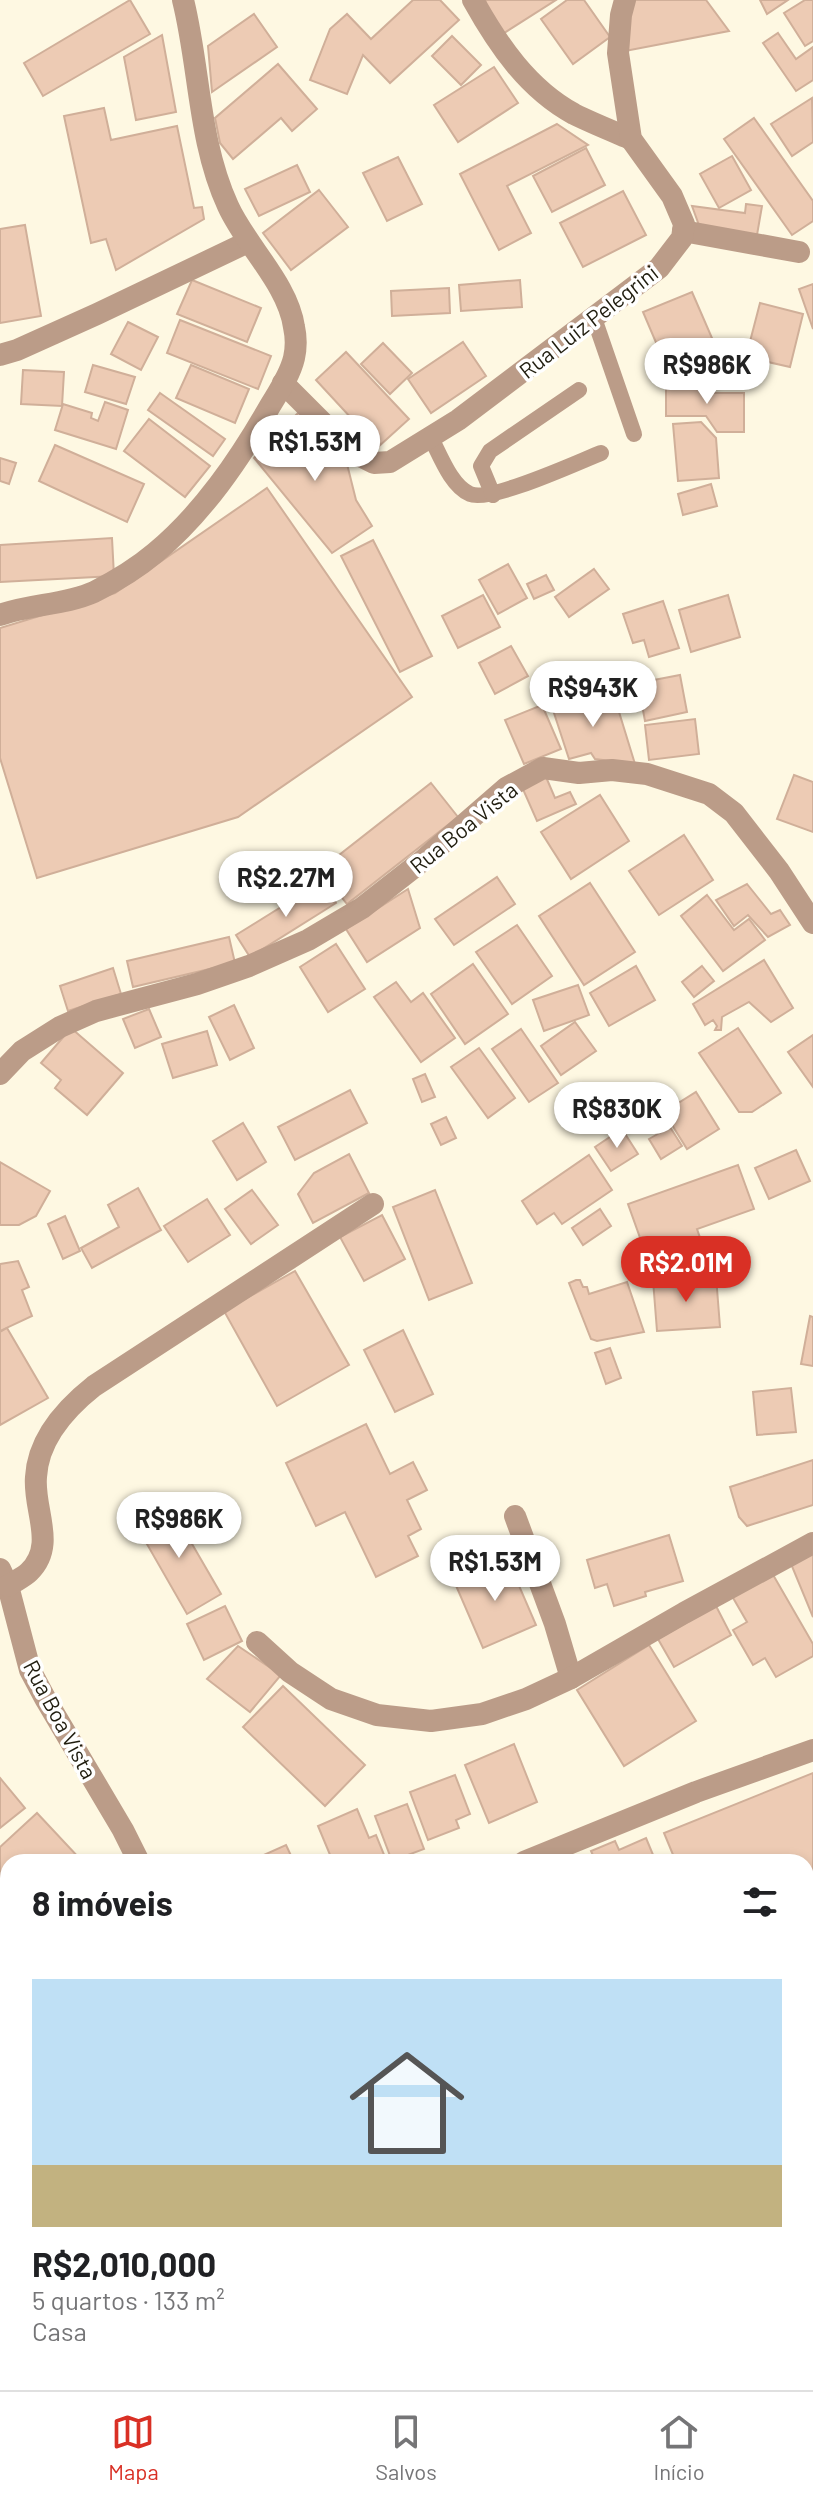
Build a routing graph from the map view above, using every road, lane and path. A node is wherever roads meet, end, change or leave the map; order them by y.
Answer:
1 (183, 0) edge
2 (473, 0) edge
3 (625, 0) edge
4 (631, 139) junction
5 (683, 231) junction
6 (248, 242) junction
7 (799, 252) dead end
8 (594, 318) junction
9 (0, 355) edge
10 (283, 383) junction
11 (579, 390) dead end
12 (634, 434) dead end
13 (431, 438) junction
14 (601, 453) dead end
15 (493, 495) junction
16 (0, 615) edge
17 (813, 923) edge
18 (0, 1074) edge
19 (373, 1204) dead end
20 (515, 1516) dead end
21 (813, 1543) edge
22 (4, 1577) edge
23 (257, 1642) dead end
24 (571, 1678) junction
25 (813, 1750) edge
26 (135, 1854) edge
27 (544, 1854) edge

1 - 6 street
2 - 4 street
3 - 4 street
4 - 5 street
5 - 7 street
5 - 8 street, Rua Luiz Pelegrini
6 - 9 street
6 - 10 street
8 - 12 lane
8 - 13 street, Rua Luiz Pelegrini
10 - 13 street, Rua Luiz Pelegrini
10 - 16 street
11 - 15 lane
13 - 15 lane
14 - 15 lane
17 - 18 street, Rua Boa Vista
19 - 22 street
20 - 24 street
21 - 24 street
22 - 26 street, Rua Boa Vista
23 - 24 street
25 - 27 street

